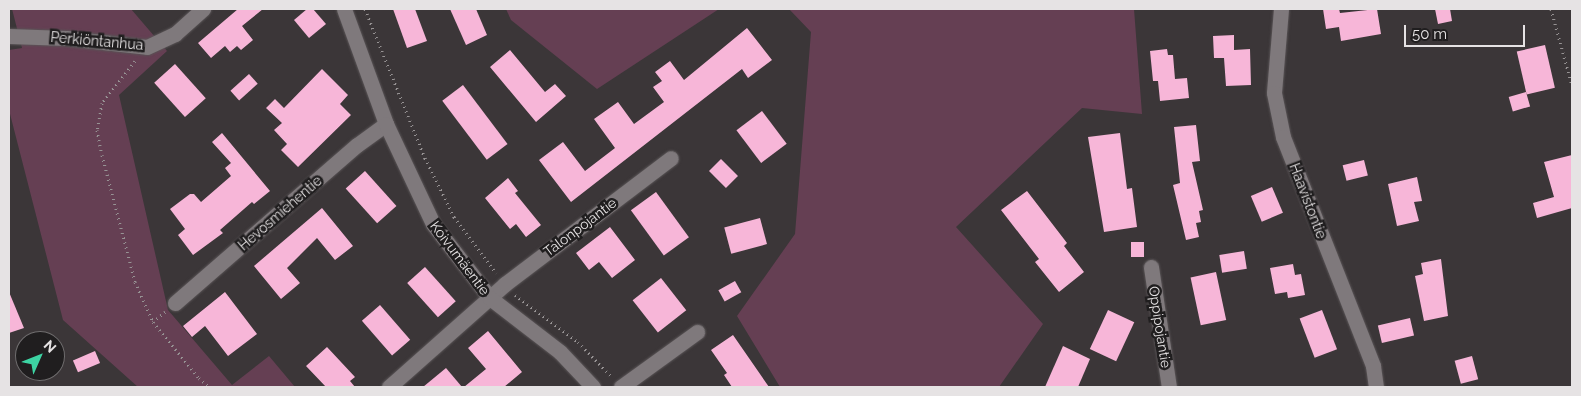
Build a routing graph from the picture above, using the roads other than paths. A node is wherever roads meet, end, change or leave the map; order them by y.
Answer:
1 (203, 9) edge
2 (344, 9) edge
3 (1281, 9) edge
4 (9, 36) edge
5 (386, 124) junction
6 (671, 158) dead end
7 (1150, 268) dead end
8 (490, 298) junction
9 (175, 303) dead end
10 (697, 332) dead end
11 (618, 384) edge
12 (389, 387) edge
13 (593, 387) edge
14 (1169, 387) edge
15 (1376, 387) edge

1 - 4 street, Perkiöntanhua
2 - 5 street, Koivumäentie
3 - 15 street, Haavistontie
5 - 8 street, Koivumäentie
5 - 9 street, Hevosmiehentie
6 - 8 street, Talonpojantie
7 - 14 street, Oppipojantie
8 - 12 street, Talonpojantie
8 - 13 street, Koivumäentie
10 - 11 street

